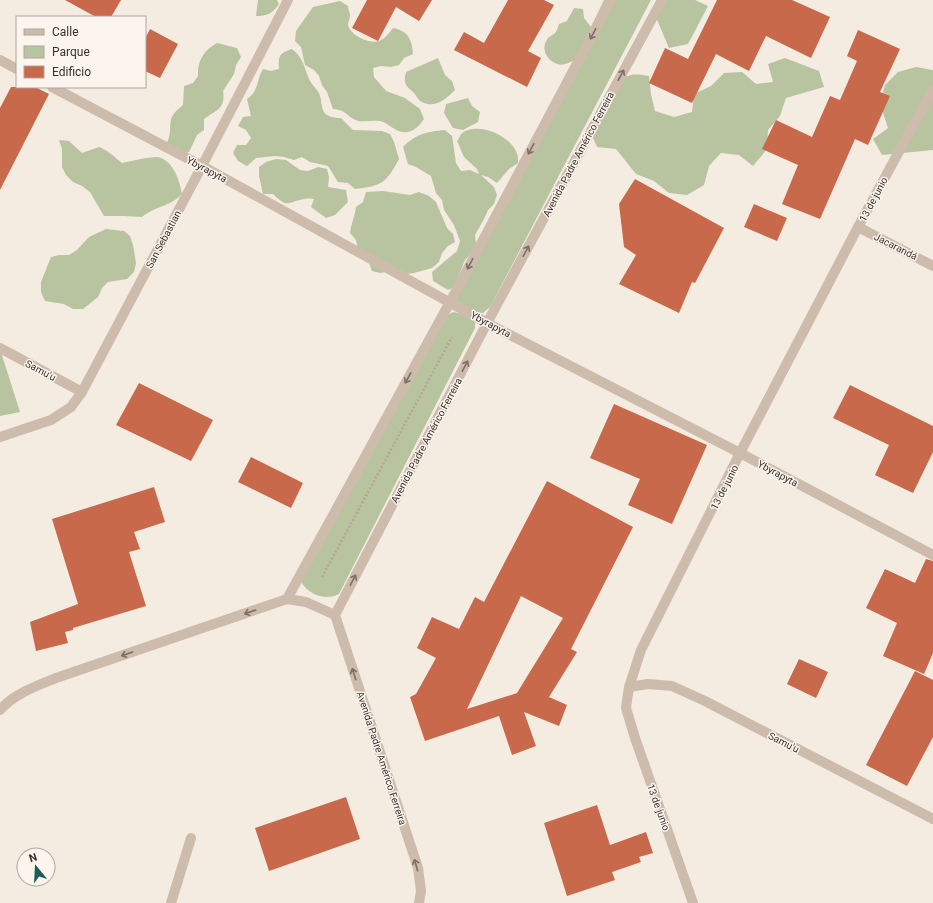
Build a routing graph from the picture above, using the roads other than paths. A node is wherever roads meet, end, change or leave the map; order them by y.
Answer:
1 (288, 0) edge
2 (611, 0) edge
3 (662, 0) edge
4 (0, 60) edge
5 (16, 68) edge
6 (54, 88) edge
7 (933, 89) edge
8 (202, 166) junction
9 (858, 227) junction
10 (933, 266) edge
11 (450, 302) junction
12 (487, 323) junction
13 (0, 348) edge
14 (82, 392) junction
15 (0, 438) edge
16 (740, 453) junction
17 (933, 555) edge
18 (287, 599) junction
19 (335, 615) junction
20 (629, 688) junction
21 (0, 710) edge
22 (933, 819) edge
23 (191, 838) dead end
24 (171, 903) edge
25 (419, 903) edge
26 (693, 903) edge

1 - 8 street, San Sebastian
2 -> 11 street
12 -> 3 street, Avenida Padre Américo Ferreira
4 - 5 street
6 - 8 street, Ybyrapyta
7 - 9 street, 13 de junio
8 - 11 street, Ybyrapyta
8 - 14 street, San Sebastian
9 - 10 street, Jacarandá
9 - 16 street, 13 de junio
11 - 12 street, Ybyrapyta
11 -> 18 street
12 - 16 street, Ybyrapyta
19 -> 12 street, Avenida Padre Américo Ferreira
13 - 14 street, Samu'u
14 - 15 street, San Sebastian
16 - 17 street, Ybyrapyta
16 - 20 street, 13 de junio
18 - 19 street
18 -> 21 street
25 -> 19 street, Avenida Padre Américo Ferreira
20 - 22 street, Samu'u
20 - 26 street, 13 de junio
23 - 24 street

